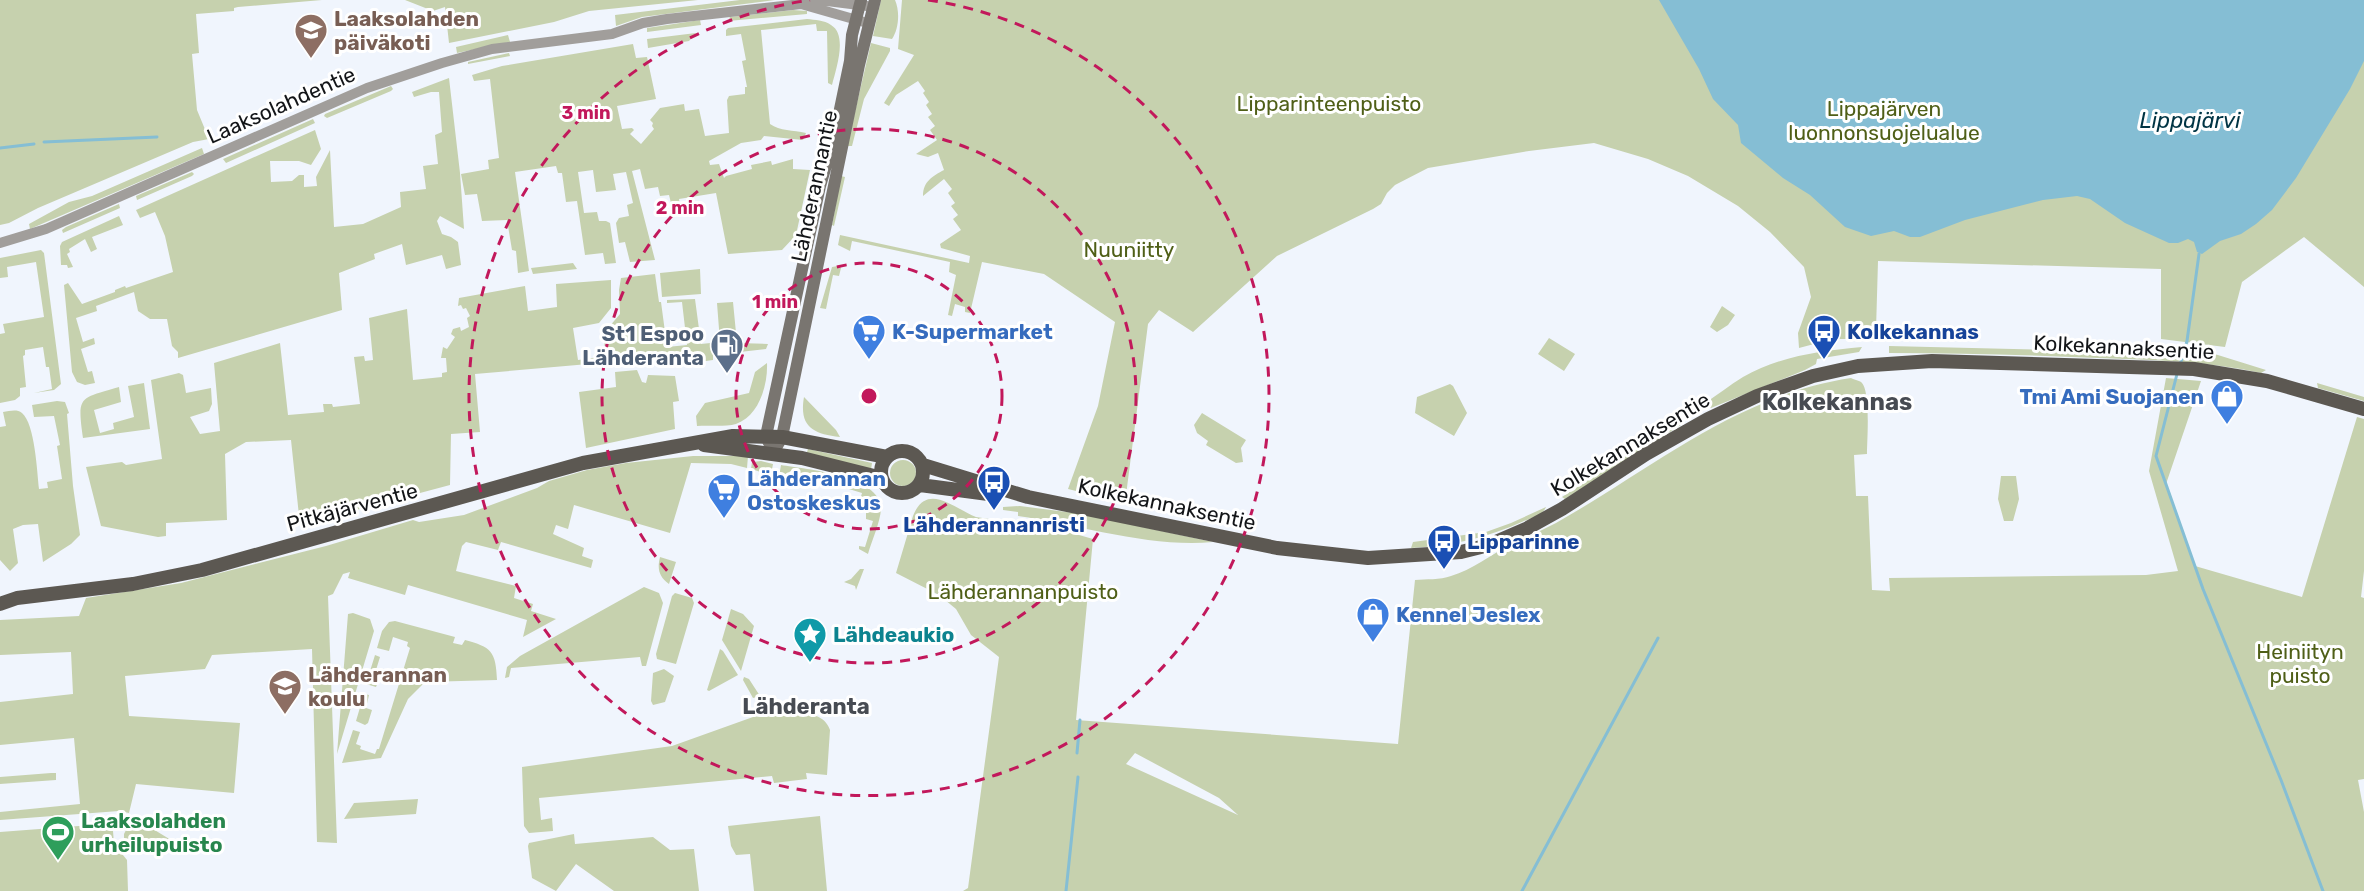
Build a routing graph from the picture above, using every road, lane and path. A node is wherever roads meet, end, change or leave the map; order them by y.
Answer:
1 (817, 0) edge
2 (860, 2) edge
3 (874, 3) edge
4 (801, 4) junction
5 (856, 20) junction
6 (869, 24) junction
7 (0, 243) edge
8 (2364, 409) edge
9 (766, 436) junction
10 (782, 437) junction
11 (696, 444) junction
12 (773, 453) junction
13 (887, 457) junction
14 (923, 465) junction
15 (882, 478) junction
16 (920, 485) junction
17 (1028, 497) junction
18 (0, 595) edge
19 (17, 598) junction
20 (0, 604) edge

1 - 2 street, Laaksolahdentie
1 - 4 street, Laaksolahdentie
2 - 3 street, Laaksolahdentie
2 - 5 main road, Lähderannantie
3 - 6 main road, Lähderannantie
4 - 5 street, Laaksolahdentie
4 - 7 street, Laaksolahdentie
5 - 6 street, Laaksolahdentie
5 - 9 main road, Lähderannantie
6 - 10 main road, Lähderannantie
8 - 17 main road, Kolkekannaksentie
9 - 10 main road
9 - 11 main road, Pitkäjärventie
9 - 12 main road
10 - 12 main road, Lähderannantie
10 - 13 main road
11 - 12 main road, Pitkäjärventie
11 - 19 main road, Pitkäjärventie
12 - 15 main road
13 - 14 main road
13 - 15 main road
14 - 16 main road
14 - 17 main road, Kolkekannaksentie
15 - 16 main road
16 - 17 main road, Kolkekannaksentie
18 - 19 main road, Pitkäjärventie
19 - 20 main road, Pitkäjärventie

